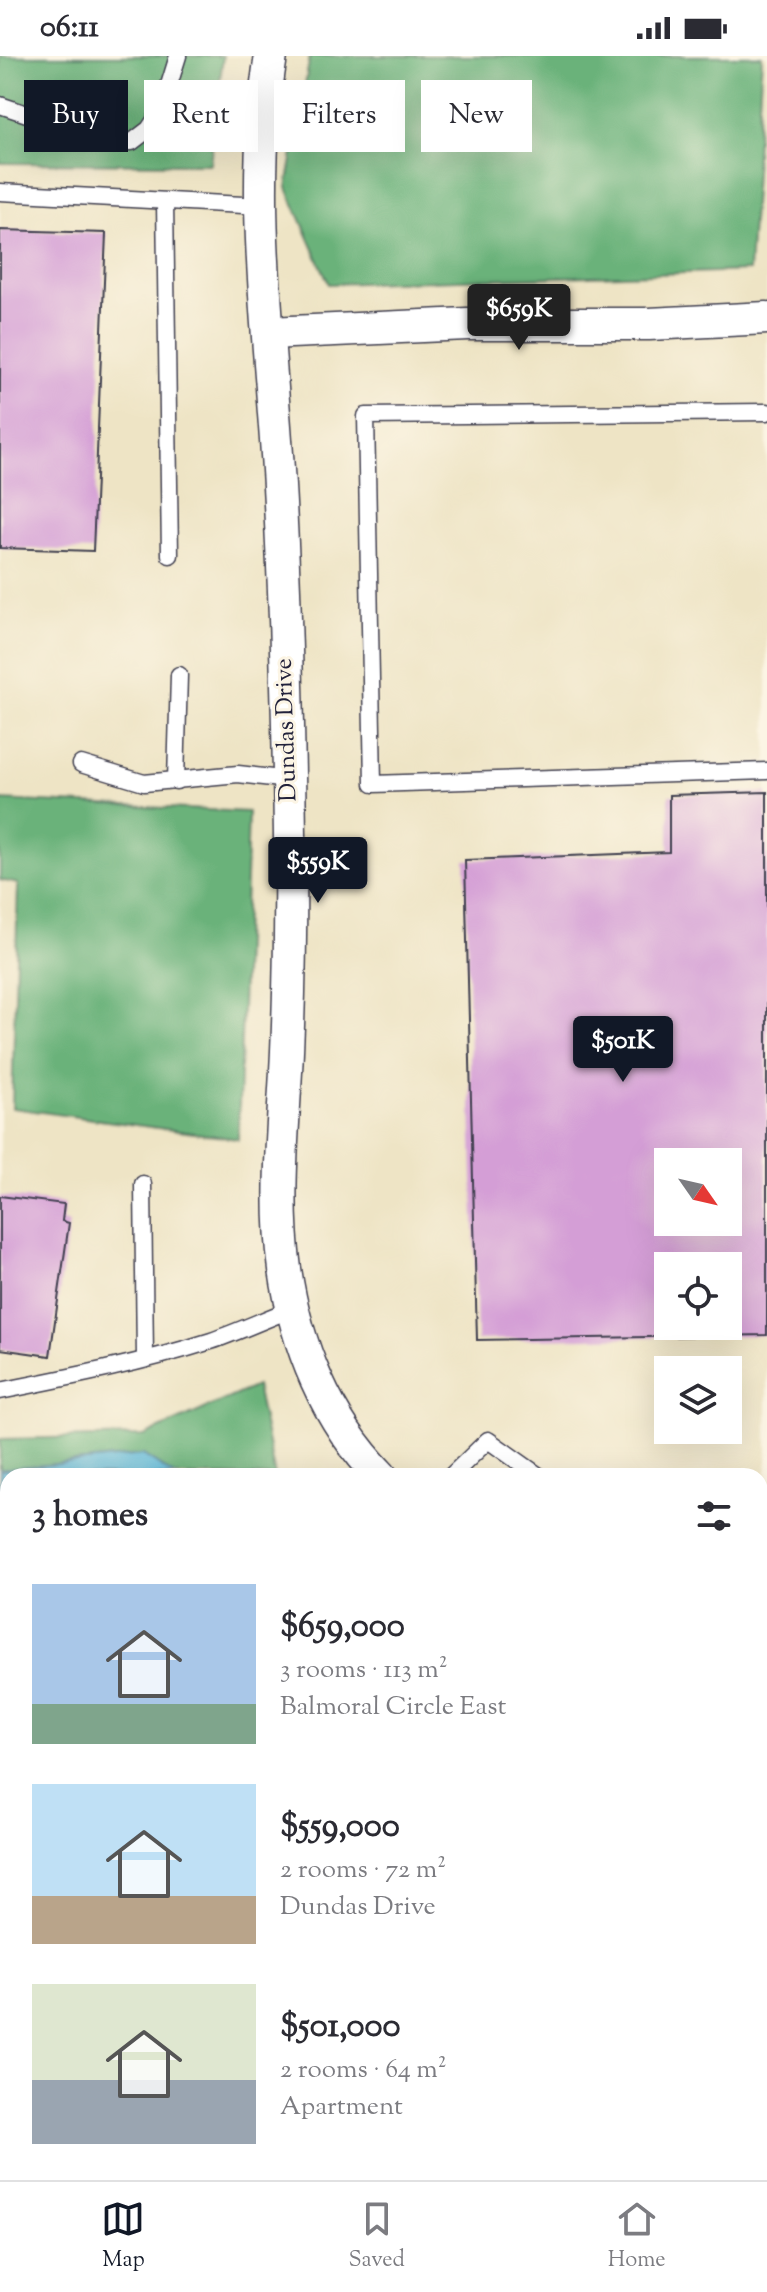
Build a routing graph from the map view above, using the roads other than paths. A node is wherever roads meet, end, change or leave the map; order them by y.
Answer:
1 (178, 56) edge
2 (271, 56) edge
3 (0, 105) edge
4 (0, 192) edge
5 (165, 202) junction
6 (262, 206) junction
7 (767, 318) edge
8 (269, 333) junction
9 (767, 412) edge
10 (170, 555) dead end
11 (179, 675) dead end
12 (81, 764) dead end
13 (767, 771) edge
14 (289, 780) junction
15 (176, 781) junction
16 (143, 1184) dead end
17 (292, 1309) junction
18 (145, 1359) junction
19 (0, 1391) edge
20 (375, 1468) edge
21 (459, 1468) edge
22 (528, 1468) edge

1 - 3 lane
2 - 6 street, Dundas Drive
4 - 5 lane
5 - 6 lane
5 - 10 lane
6 - 8 street, Dundas Drive
7 - 8 street
8 - 14 street, Dundas Drive
9 - 13 lane
11 - 15 lane
12 - 15 lane
14 - 15 lane
14 - 17 street, Dundas Drive
16 - 18 lane
17 - 18 lane
17 - 20 street, Dundas Drive
18 - 19 lane
21 - 22 lane

